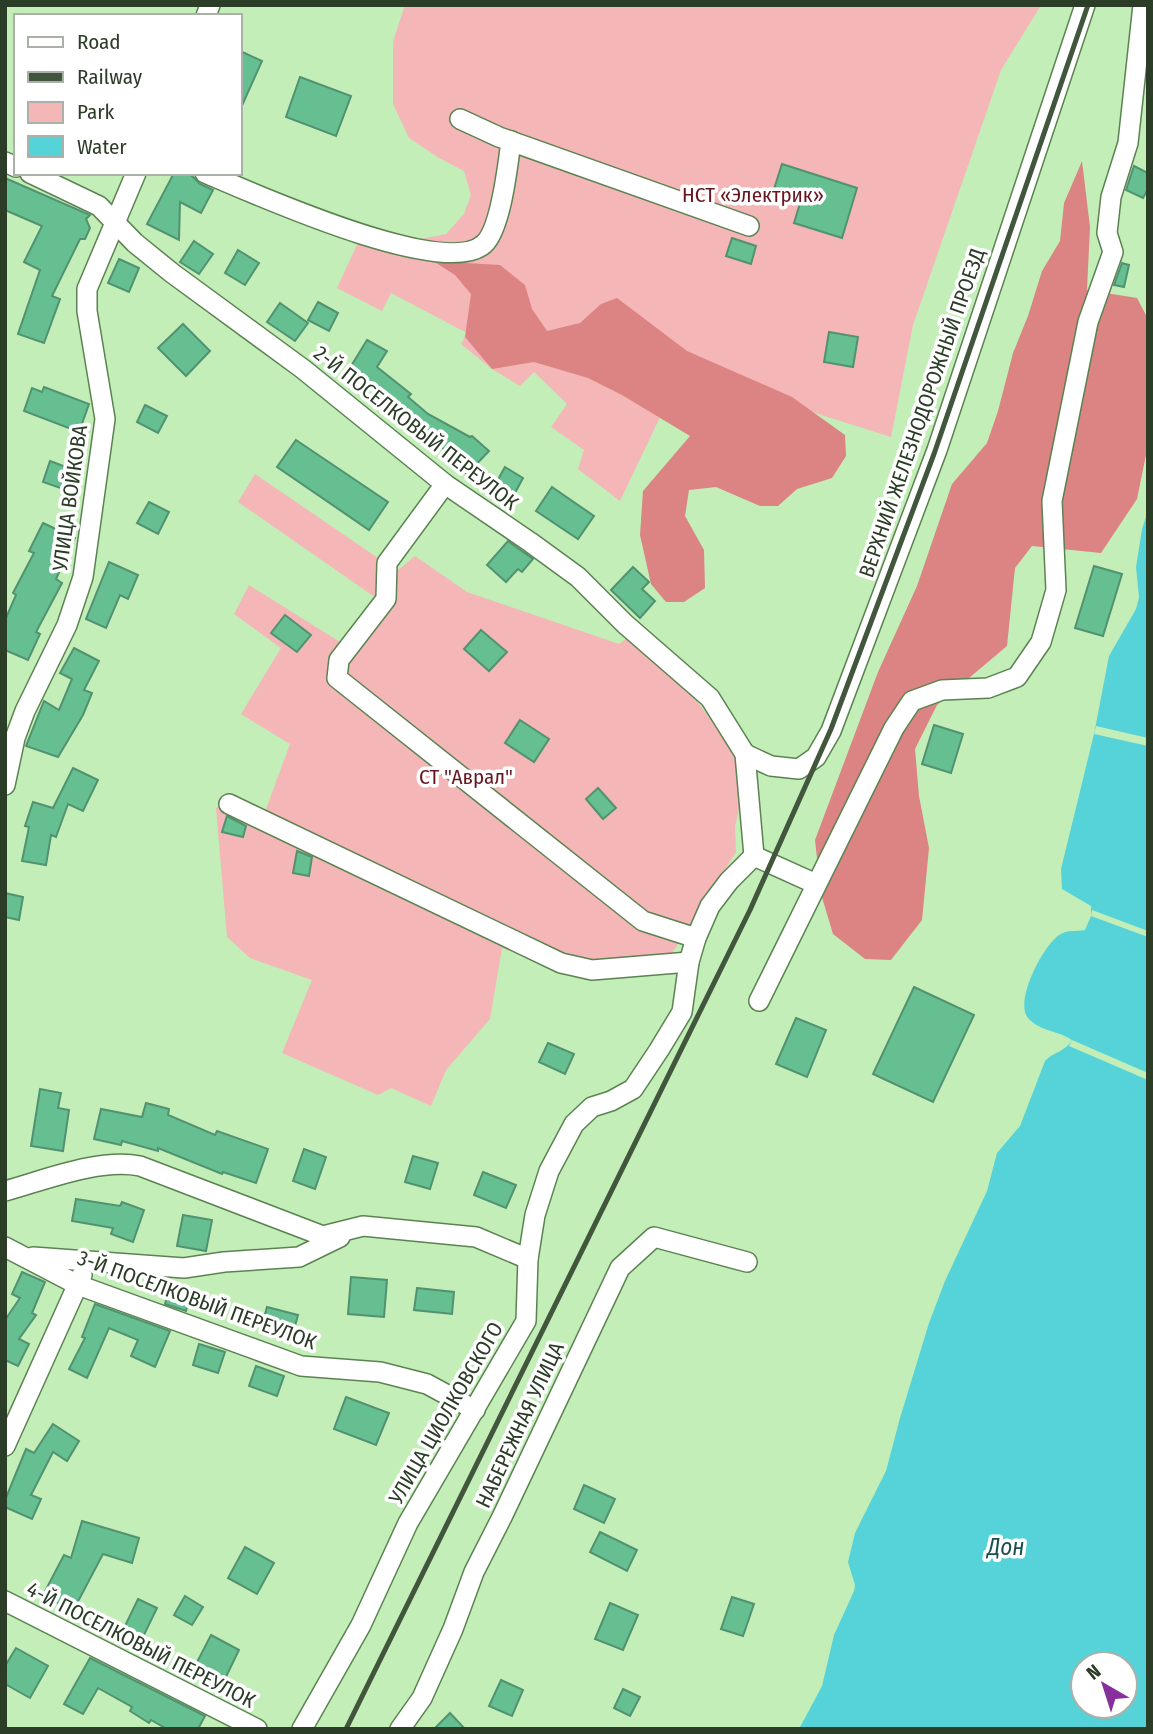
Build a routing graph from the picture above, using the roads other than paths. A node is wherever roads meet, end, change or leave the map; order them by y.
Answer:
1 (1085, 5) edge
2 (1143, 5) edge
3 (460, 119) dead end
4 (511, 141) junction
5 (34, 175) edge
6 (135, 175) edge
7 (210, 175) edge
8 (115, 221) junction
9 (749, 226) dead end
10 (445, 485) junction
11 (745, 754) junction
12 (5, 785) edge
13 (229, 804) dead end
14 (754, 856) junction
15 (816, 884) junction
16 (696, 938) junction
17 (689, 962) junction
18 (760, 1001) dead end
19 (5, 1191) edge
20 (363, 1226) junction
21 (5, 1247) edge
22 (25, 1256) junction
23 (528, 1259) junction
24 (86, 1261) junction
25 (747, 1262) dead end
26 (78, 1285) junction
27 (475, 1410) junction
28 (5, 1446) edge
29 (5, 1601) edge
30 (257, 1729) edge
31 (302, 1729) edge
32 (400, 1729) edge

1 - 11 street, ВЕРХНИЙ ЖЕЛЕЗНОДОРОЖНЫЙ ПРОЕЗД
2 - 15 street
3 - 4 street
4 - 7 street
4 - 9 street
5 - 8 street, 2-Й ПОСЕЛКОВЫЙ ПЕРЕУЛОК
6 - 8 street, УЛИЦА ВОЙКОВА
8 - 10 street, 2-Й ПОСЕЛКОВЫЙ ПЕРЕУЛОК
8 - 12 street, УЛИЦА ВОЙКОВА
10 - 11 street, 2-Й ПОСЕЛКОВЫЙ ПЕРЕУЛОК
10 - 16 street
11 - 14 street
13 - 17 street
14 - 15 street
14 - 16 street, УЛИЦА ЦИОЛКОВСКОГО
15 - 18 street
16 - 17 street, УЛИЦА ЦИОЛКОВСКОГО
17 - 23 street, УЛИЦА ЦИОЛКОВСКОГО
19 - 20 street
20 - 23 street
20 - 24 street, 3-Й ПОСЕЛКОВЫЙ ПЕРЕУЛОК
21 - 22 street, 3-Й ПОСЕЛКОВЫЙ ПЕРЕУЛОК
22 - 24 street, 3-Й ПОСЕЛКОВЫЙ ПЕРЕУЛОК
22 - 26 street, 3-Й ПОСЕЛКОВЫЙ ПЕРЕУЛОК
23 - 27 street, УЛИЦА ЦИОЛКОВСКОГО
24 - 26 street
25 - 32 street, НАБЕРЕЖНАЯ УЛИЦА
26 - 27 street, 3-Й ПОСЕЛКОВЫЙ ПЕРЕУЛОК
26 - 28 street
27 - 31 street, УЛИЦА ЦИОЛКОВСКОГО
29 - 30 street, 4-Й ПОСЕЛКОВЫЙ ПЕРЕУЛОК

